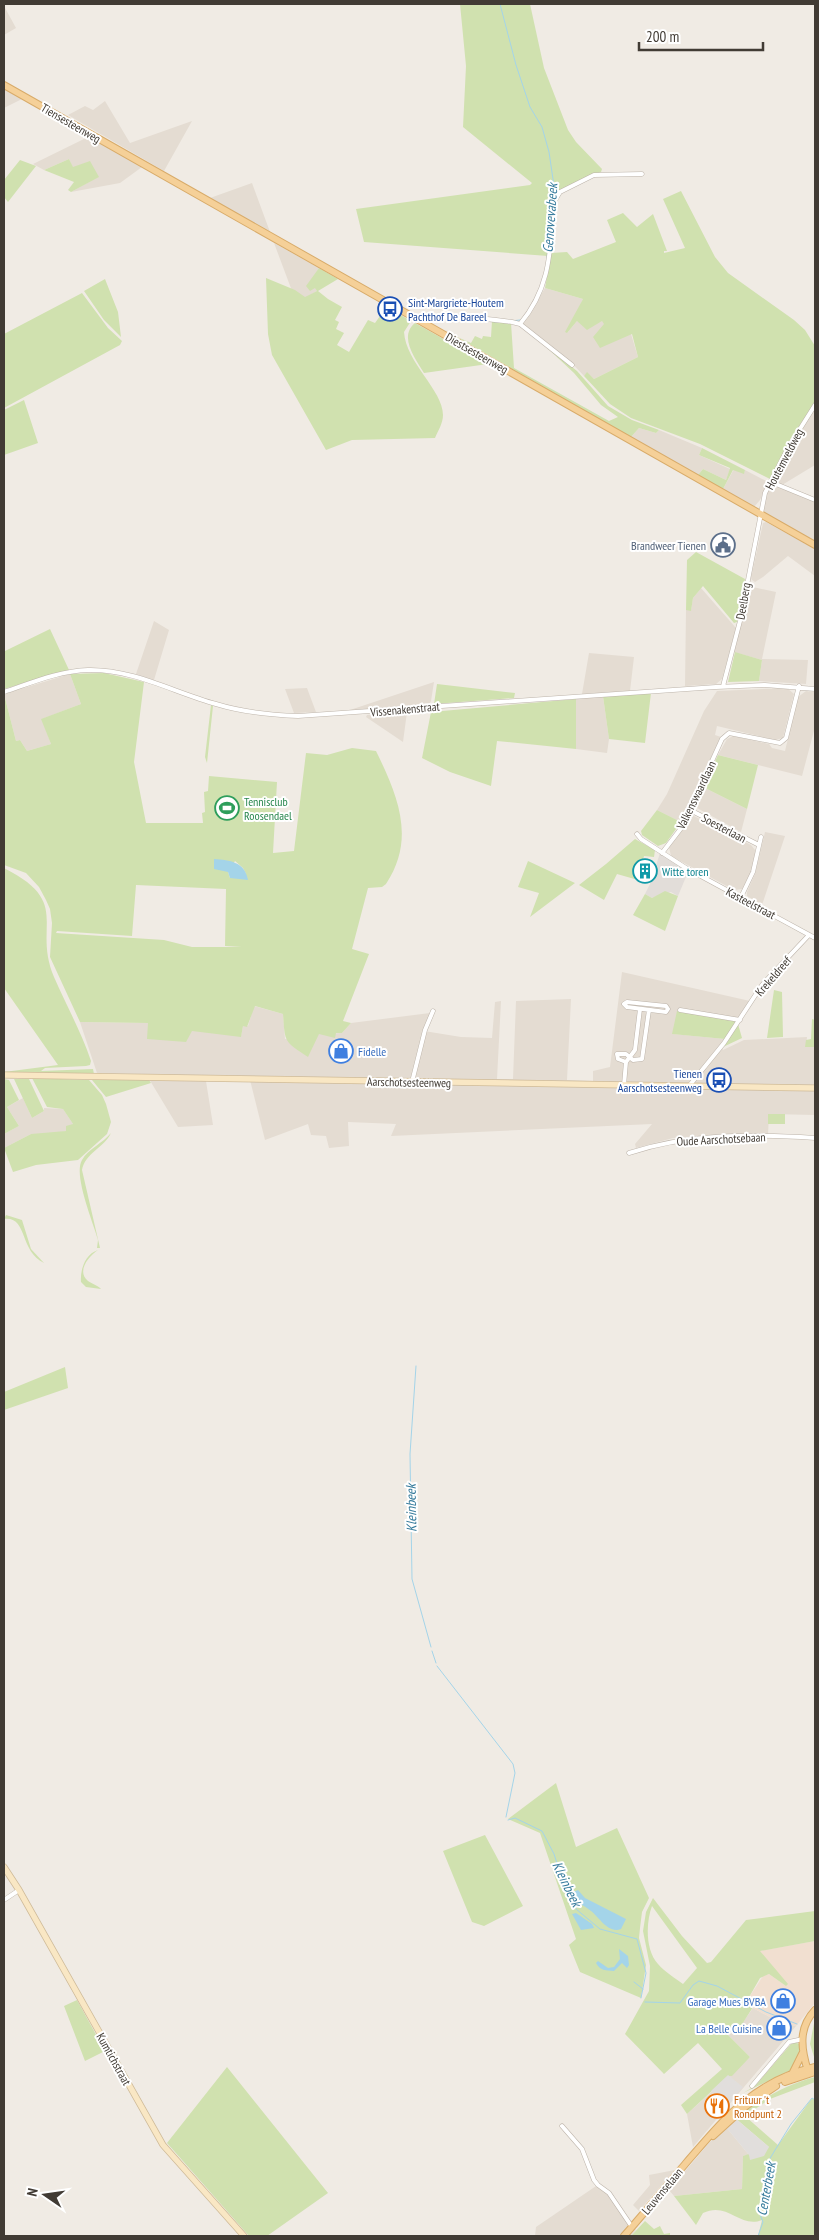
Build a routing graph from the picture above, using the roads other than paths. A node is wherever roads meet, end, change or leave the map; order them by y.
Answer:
1 (4, 85) edge
2 (138, 161) joint
3 (642, 174) dead end
4 (425, 324) junction
5 (520, 324) junction
6 (572, 365) dead end
7 (815, 405) edge
8 (771, 482) junction
9 (815, 500) edge
10 (762, 515) junction
11 (815, 545) edge
12 (723, 686) junction
13 (799, 686) junction
14 (815, 689) edge
15 (4, 692) edge
16 (721, 732) dead end
17 (726, 736) junction
18 (690, 810) junction
19 (637, 834) dead end
20 (761, 837) dead end
21 (759, 846) junction
22 (662, 853) junction
23 (740, 897) junction
24 (810, 935) junction
25 (815, 938) edge
26 (640, 1009) junction
27 (649, 1010) junction
28 (680, 1010) dead end
29 (433, 1011) dead end
30 (740, 1020) junction
31 (627, 1060) junction
32 (4, 1075) edge
33 (412, 1082) junction
34 (624, 1085) junction
35 (689, 1086) junction
36 (815, 1088) edge
37 (815, 1138) edge
38 (629, 1153) dead end
39 (4, 1867) edge
40 (19, 1890) junction
41 (4, 1900) edge
42 (815, 2011) edge
43 (804, 2039) junction
44 (803, 2051) junction
45 (812, 2070) edge
46 (792, 2074) junction
47 (752, 2086) dead end
48 (562, 2126) dead end
49 (701, 2146) junction
50 (632, 2227) junction
51 (244, 2236) edge
52 (624, 2236) edge

1 - 2 main road, Tiensesteenweg
2 - 4 main road, Diestsesteenweg
3 - 5 street
4 - 5 street
4 - 10 main road, Diestsesteenweg
5 - 6 street
7 - 8 street, Houtemveldweg
8 - 9 street
8 - 10 street, Houtemveldweg
10 - 11 main road, Diestsesteenweg
10 - 12 street, Deelberg
12 - 13 street, Vissenakenstraat
12 - 15 street, Vissenakenstraat
13 - 14 street, Vissenakenstraat
13 - 17 street
16 - 17 street
17 - 18 street, Valkenswaardlaan
18 - 21 street, Soesterlaan
18 - 22 street, Valkenswaardlaan
19 - 22 street, Kasteelstraat
20 - 21 street, Soesterlaan
21 - 23 street, Soesterlaan
22 - 23 street, Kasteelstraat
23 - 24 street, Kasteelstraat
24 - 25 street, Kasteelstraat
24 - 30 street, Krekeldreef
26 - 27 street
26 - 27 street
26 - 31 street
27 - 31 street
28 - 30 street
29 - 33 street
30 - 35 street, Krekeldreef
31 - 34 street
32 - 33 main road, Aarschotsesteenweg
33 - 34 main road, Aarschotsesteenweg
34 - 35 main road, Aarschotsesteenweg
35 - 36 main road, Aarschotsesteenweg
37 - 38 street, Oude Aarschotsebaan
39 - 40 main road, Kumtichstraat
40 - 41 street
40 - 51 main road, Kumtichstraat
42 - 43 main road
43 - 44 main road
43 - 45 main road
43 - 47 street
44 - 45 main road
44 - 46 main road
45 - 46 main road, Leuvenselaan
45 - 49 main road, Leuvenselaan
46 - 49 main road, Leuvenselaan
48 - 50 street
49 - 50 main road, Leuvenselaan
50 - 52 main road, Leuvenselaan

